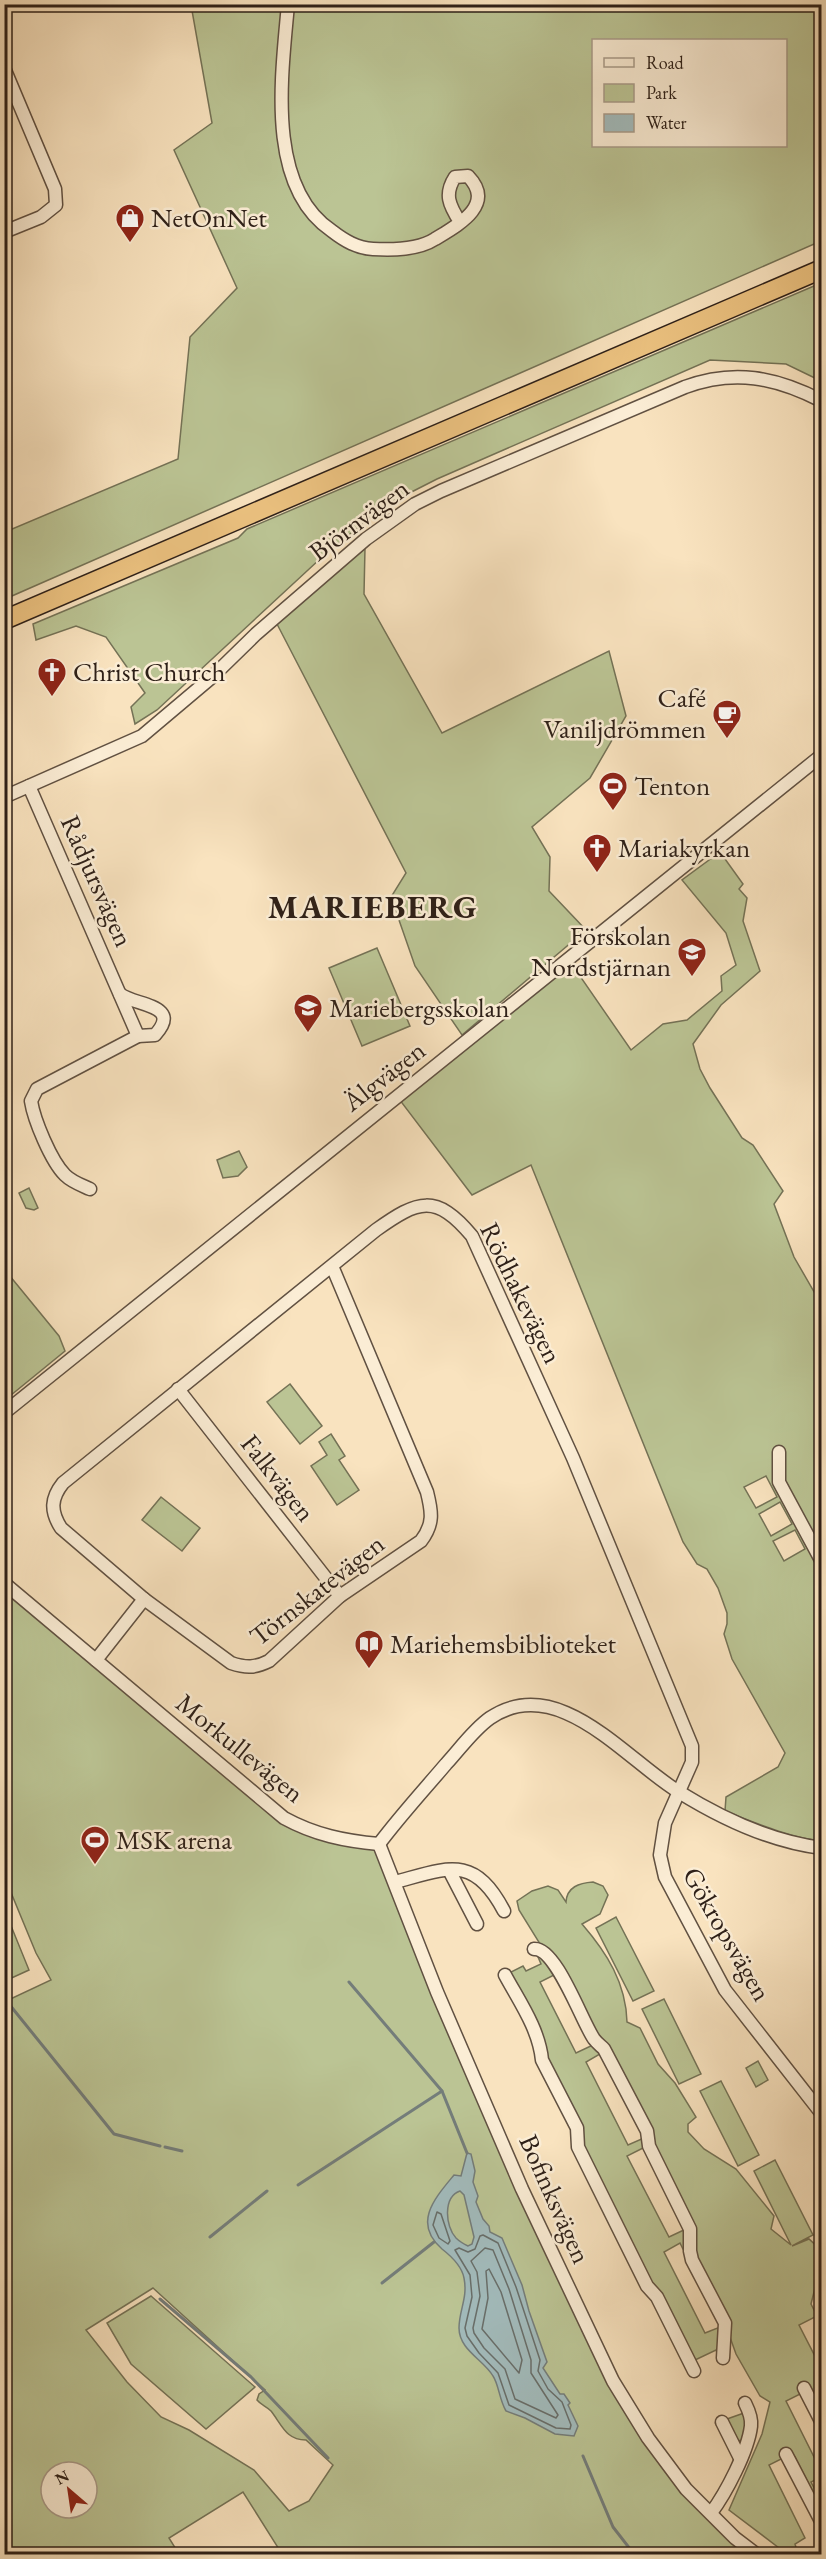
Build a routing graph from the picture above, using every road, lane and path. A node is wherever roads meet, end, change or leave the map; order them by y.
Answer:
1 (288, 4) edge
2 (4, 68) edge
3 (460, 222) dead end
4 (4, 232) edge
5 (822, 259) edge
6 (822, 269) edge
7 (822, 401) edge
8 (4, 608) edge
9 (4, 620) edge
10 (822, 755) edge
11 (29, 786) junction
12 (4, 797) edge
13 (120, 994) junction
14 (138, 1036) junction
15 (90, 1189) dead end
16 (332, 1266) junction
17 (178, 1389) junction
18 (4, 1413) edge
19 (779, 1452) dead end
20 (822, 1562) edge
21 (4, 1583) edge
22 (340, 1596) junction
23 (144, 1599) junction
24 (96, 1660) junction
25 (679, 1792) junction
26 (380, 1844) junction
27 (822, 1848) edge
28 (449, 1870) junction
29 (395, 1882) junction
30 (504, 1911) dead end
31 (477, 1924) dead end
32 (534, 1948) dead end
33 (505, 1975) dead end
34 (822, 2114) edge
35 (723, 2358) dead end
36 (694, 2371) dead end
37 (804, 2388) dead end
38 (745, 2403) dead end
39 (722, 2422) dead end
40 (822, 2423) edge
41 (786, 2454) dead end
42 (740, 2458) junction
43 (711, 2513) junction
44 (822, 2523) edge
45 (756, 2554) edge

1 - 3 street
2 - 4 street
5 - 8 highway
6 - 9 highway
7 - 11 street, Björnvägen
10 - 18 street, Älgvägen
11 - 12 street, Björnvägen
11 - 13 street, Rådjursvägen
13 - 14 street, Rådjursvägen
13 - 14 street
14 - 15 street
16 - 17 street, Rödhakevägen
16 - 22 street, Törnskatevägen
16 - 25 street, Rödhakevägen
17 - 22 street, Falkvägen
17 - 23 street, Rödhakevägen
19 - 20 street
21 - 24 street, Morkullevägen
22 - 23 street, Törnskatevägen
23 - 24 street
24 - 26 street, Morkullevägen
25 - 26 street
25 - 27 street
25 - 34 street, Gökropsvägen
26 - 29 street, Bofinksvägen
28 - 29 street
28 - 30 street
28 - 31 street
29 - 43 street, Bofinksvägen
32 - 35 street
33 - 36 street, Bofinksvägen
37 - 40 street
38 - 42 street
39 - 42 street
41 - 44 street
42 - 43 street
43 - 45 street, Bofinksvägen

